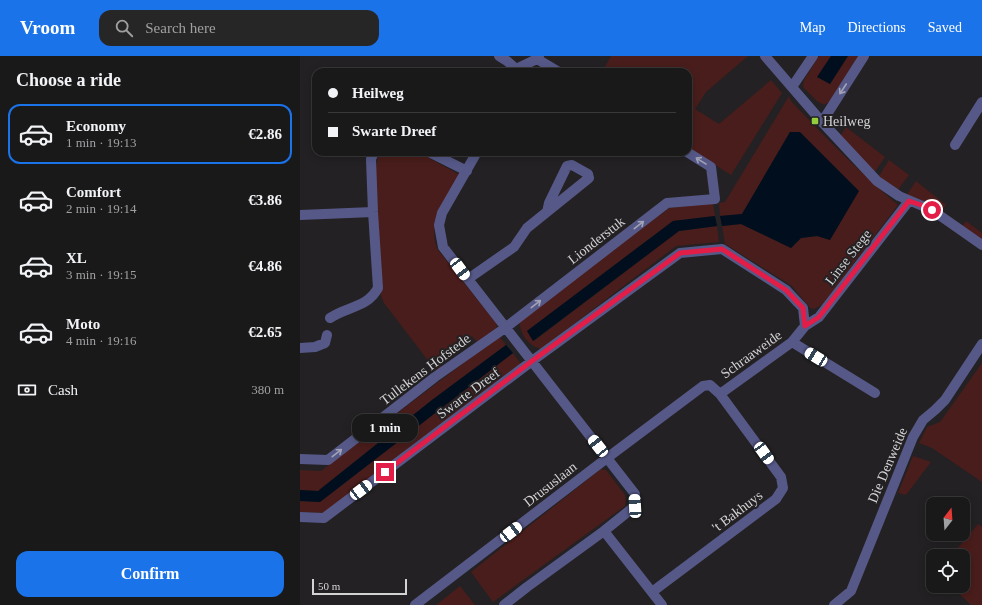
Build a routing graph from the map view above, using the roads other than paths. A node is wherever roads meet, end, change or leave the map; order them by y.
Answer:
1 (499, 56) edge
2 (765, 56) edge
3 (813, 56) edge
4 (864, 56) edge
5 (538, 57) edge
6 (514, 68) edge
7 (521, 68) edge
8 (553, 68) edge
9 (792, 87) junction
10 (982, 102) edge
11 (822, 122) junction
12 (954, 144) dead end
13 (692, 155) edge
14 (372, 156) edge
15 (437, 156) edge
16 (475, 156) edge
17 (467, 171) junction
18 (909, 201) junction
19 (373, 212) junction
20 (547, 212) junction
21 (300, 215) edge
22 (982, 245) edge
23 (468, 279) junction
24 (330, 318) dead end
25 (805, 326) junction
26 (505, 328) junction
27 (327, 335) dead end
28 (792, 342) junction
29 (982, 344) edge
30 (300, 348) edge
31 (532, 361) junction
32 (875, 393) dead end
33 (720, 394) junction
34 (300, 458) edge
35 (607, 458) junction
36 (300, 516) edge
37 (604, 531) junction
38 (652, 592) junction
39 (416, 605) edge
40 (504, 605) edge
41 (662, 605) edge
42 (834, 605) edge

1 - 6 street
2 - 9 street
3 - 9 street
4 -> 11 street
5 - 7 street
5 - 8 street
9 - 11 street
10 - 12 street
11 - 18 street
26 -> 13 street, Lionderstuk
14 - 19 street
15 - 17 street
16 - 17 street
17 - 23 street
18 - 22 street
18 - 25 street, Linse Stege
19 - 21 street
19 - 24 street
20 - 20 street
20 - 23 street
23 - 26 street
25 - 28 street, Schraaweide
25 - 31 street
26 - 31 street
34 -> 26 street, Tullekens Hofstede
27 - 30 street
28 - 32 street
28 - 33 street, Schraaweide
29 - 42 street, Die Denweide
31 - 35 street
31 - 36 street, Swarte Dreef
33 - 35 street, Schraaweide
33 - 38 street, 't Bakhuys
35 - 37 street
35 - 39 street, Drususlaan
37 - 38 street
37 - 40 street
38 - 41 street

